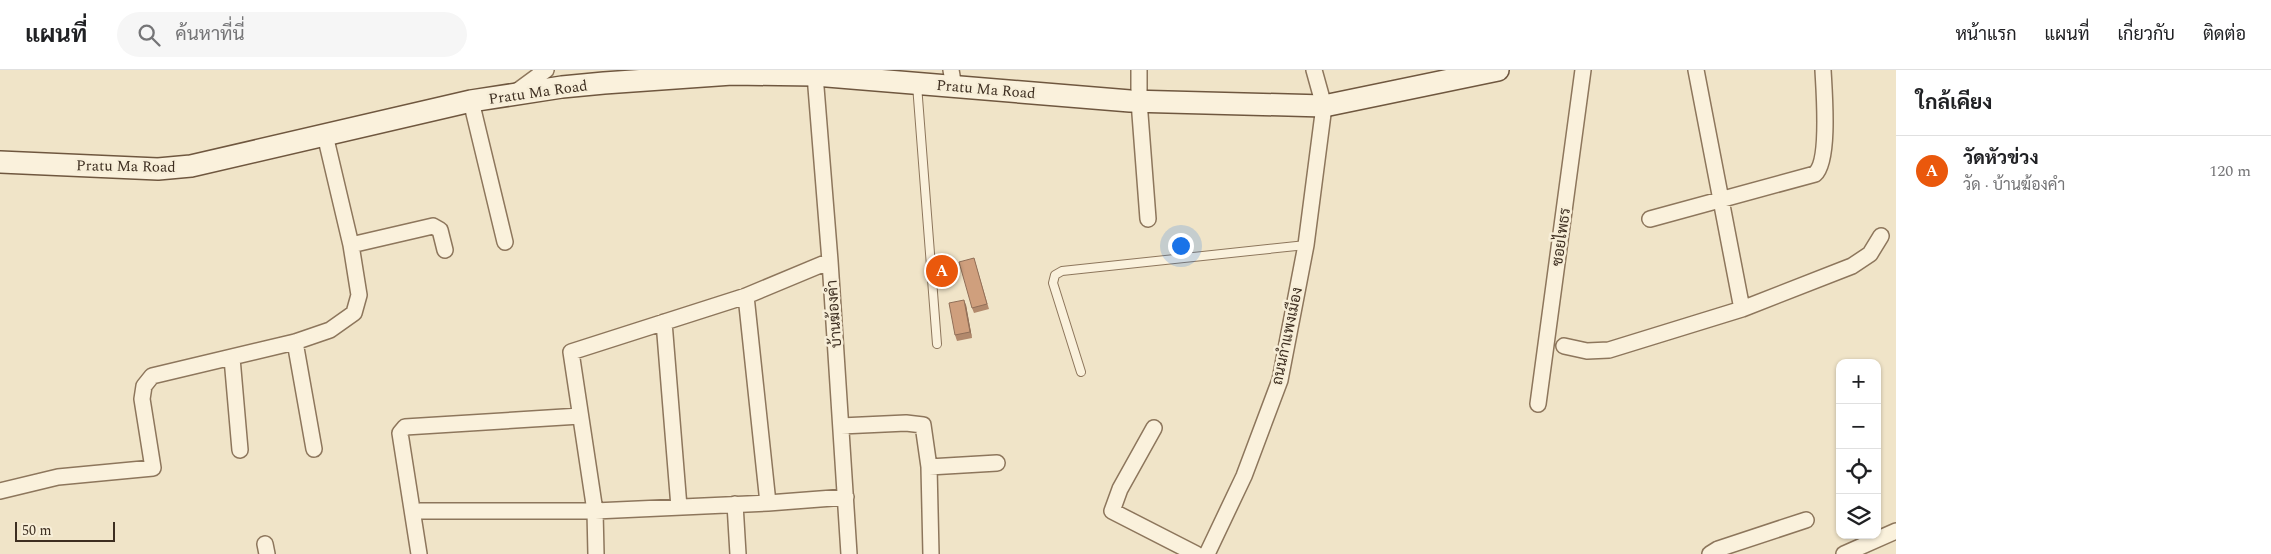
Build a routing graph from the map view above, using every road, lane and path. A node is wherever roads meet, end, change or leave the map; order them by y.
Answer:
1 (546, 70) edge
2 (1139, 70) edge
3 (1314, 70) edge
4 (1498, 70) edge
5 (1583, 70) edge
6 (1696, 70) edge
7 (1823, 70) edge
8 (814, 75) junction
9 (952, 79) edge
10 (917, 83) junction
11 (513, 95) junction
12 (471, 101) junction
13 (1139, 101) junction
14 (1324, 106) junction
15 (325, 135) junction
16 (0, 162) edge
17 (1721, 200) junction
18 (1148, 219) dead end
19 (1650, 219) dead end
20 (1881, 236) dead end
21 (505, 242) dead end
22 (351, 245) junction
23 (1306, 245) junction
24 (445, 250) dead end
25 (830, 261) junction
26 (746, 296) junction
27 (1742, 309) junction
28 (664, 322) junction
29 (295, 342) junction
30 (937, 344) dead end
31 (1564, 346) dead end
32 (232, 358) junction
33 (1081, 372) dead end
34 (1538, 404) dead end
35 (580, 416) junction
36 (840, 426) junction
37 (1154, 428) dead end
38 (314, 449) dead end
39 (240, 450) dead end
40 (997, 463) dead end
41 (929, 467) junction
42 (0, 491) edge
43 (846, 496) junction
44 (768, 503) junction
45 (735, 504) junction
46 (679, 507) junction
47 (420, 511) dead end
48 (595, 511) junction
49 (1806, 520) dead end
50 (1896, 531) edge
51 (419, 554) edge
52 (596, 554) edge
53 (738, 554) edge
54 (849, 554) edge
55 (932, 554) edge
56 (1196, 554) edge
57 (1207, 554) edge
58 (1710, 554) edge
59 (1844, 554) edge

1 - 11 street
2 - 13 street
3 - 14 street
4 - 14 main road, Pratu Ma Road
5 - 34 street, ซอยไพธร
6 - 17 street
7 - 17 street
8 - 10 main road, Pratu Ma Road
8 - 11 main road, Pratu Ma Road
8 - 25 street, บ้านฆ้องคำ
9 - 10 main road, Pratu Ma Road
9 - 13 main road, Pratu Ma Road
10 - 30 lane
11 - 12 main road, Pratu Ma Road
12 - 15 main road, Pratu Ma Road
12 - 21 street
13 - 14 main road, Pratu Ma Road
13 - 18 street
14 - 23 street, ถนนกำแพงเมือง
15 - 16 main road, Pratu Ma Road
15 - 22 street
17 - 19 street
17 - 27 street
20 - 27 street
22 - 24 street
22 - 29 street
23 - 33 lane
23 - 57 street, ถนนกำแพงเมือง
25 - 26 street
25 - 36 street, บ้านฆ้องคำ
26 - 28 street
26 - 44 street
27 - 31 street
28 - 35 street
28 - 46 street
29 - 32 street
29 - 38 street
32 - 39 street
32 - 42 street
35 - 48 street
35 - 51 street
36 - 41 street
36 - 43 street, บ้านฆ้องคำ
37 - 56 street
40 - 41 street
41 - 55 street
43 - 44 street
43 - 54 street, บ้านฆ้องคำ
44 - 45 street
45 - 46 street
45 - 53 street
46 - 48 street
47 - 48 street
48 - 52 street
49 - 58 street
50 - 59 street

